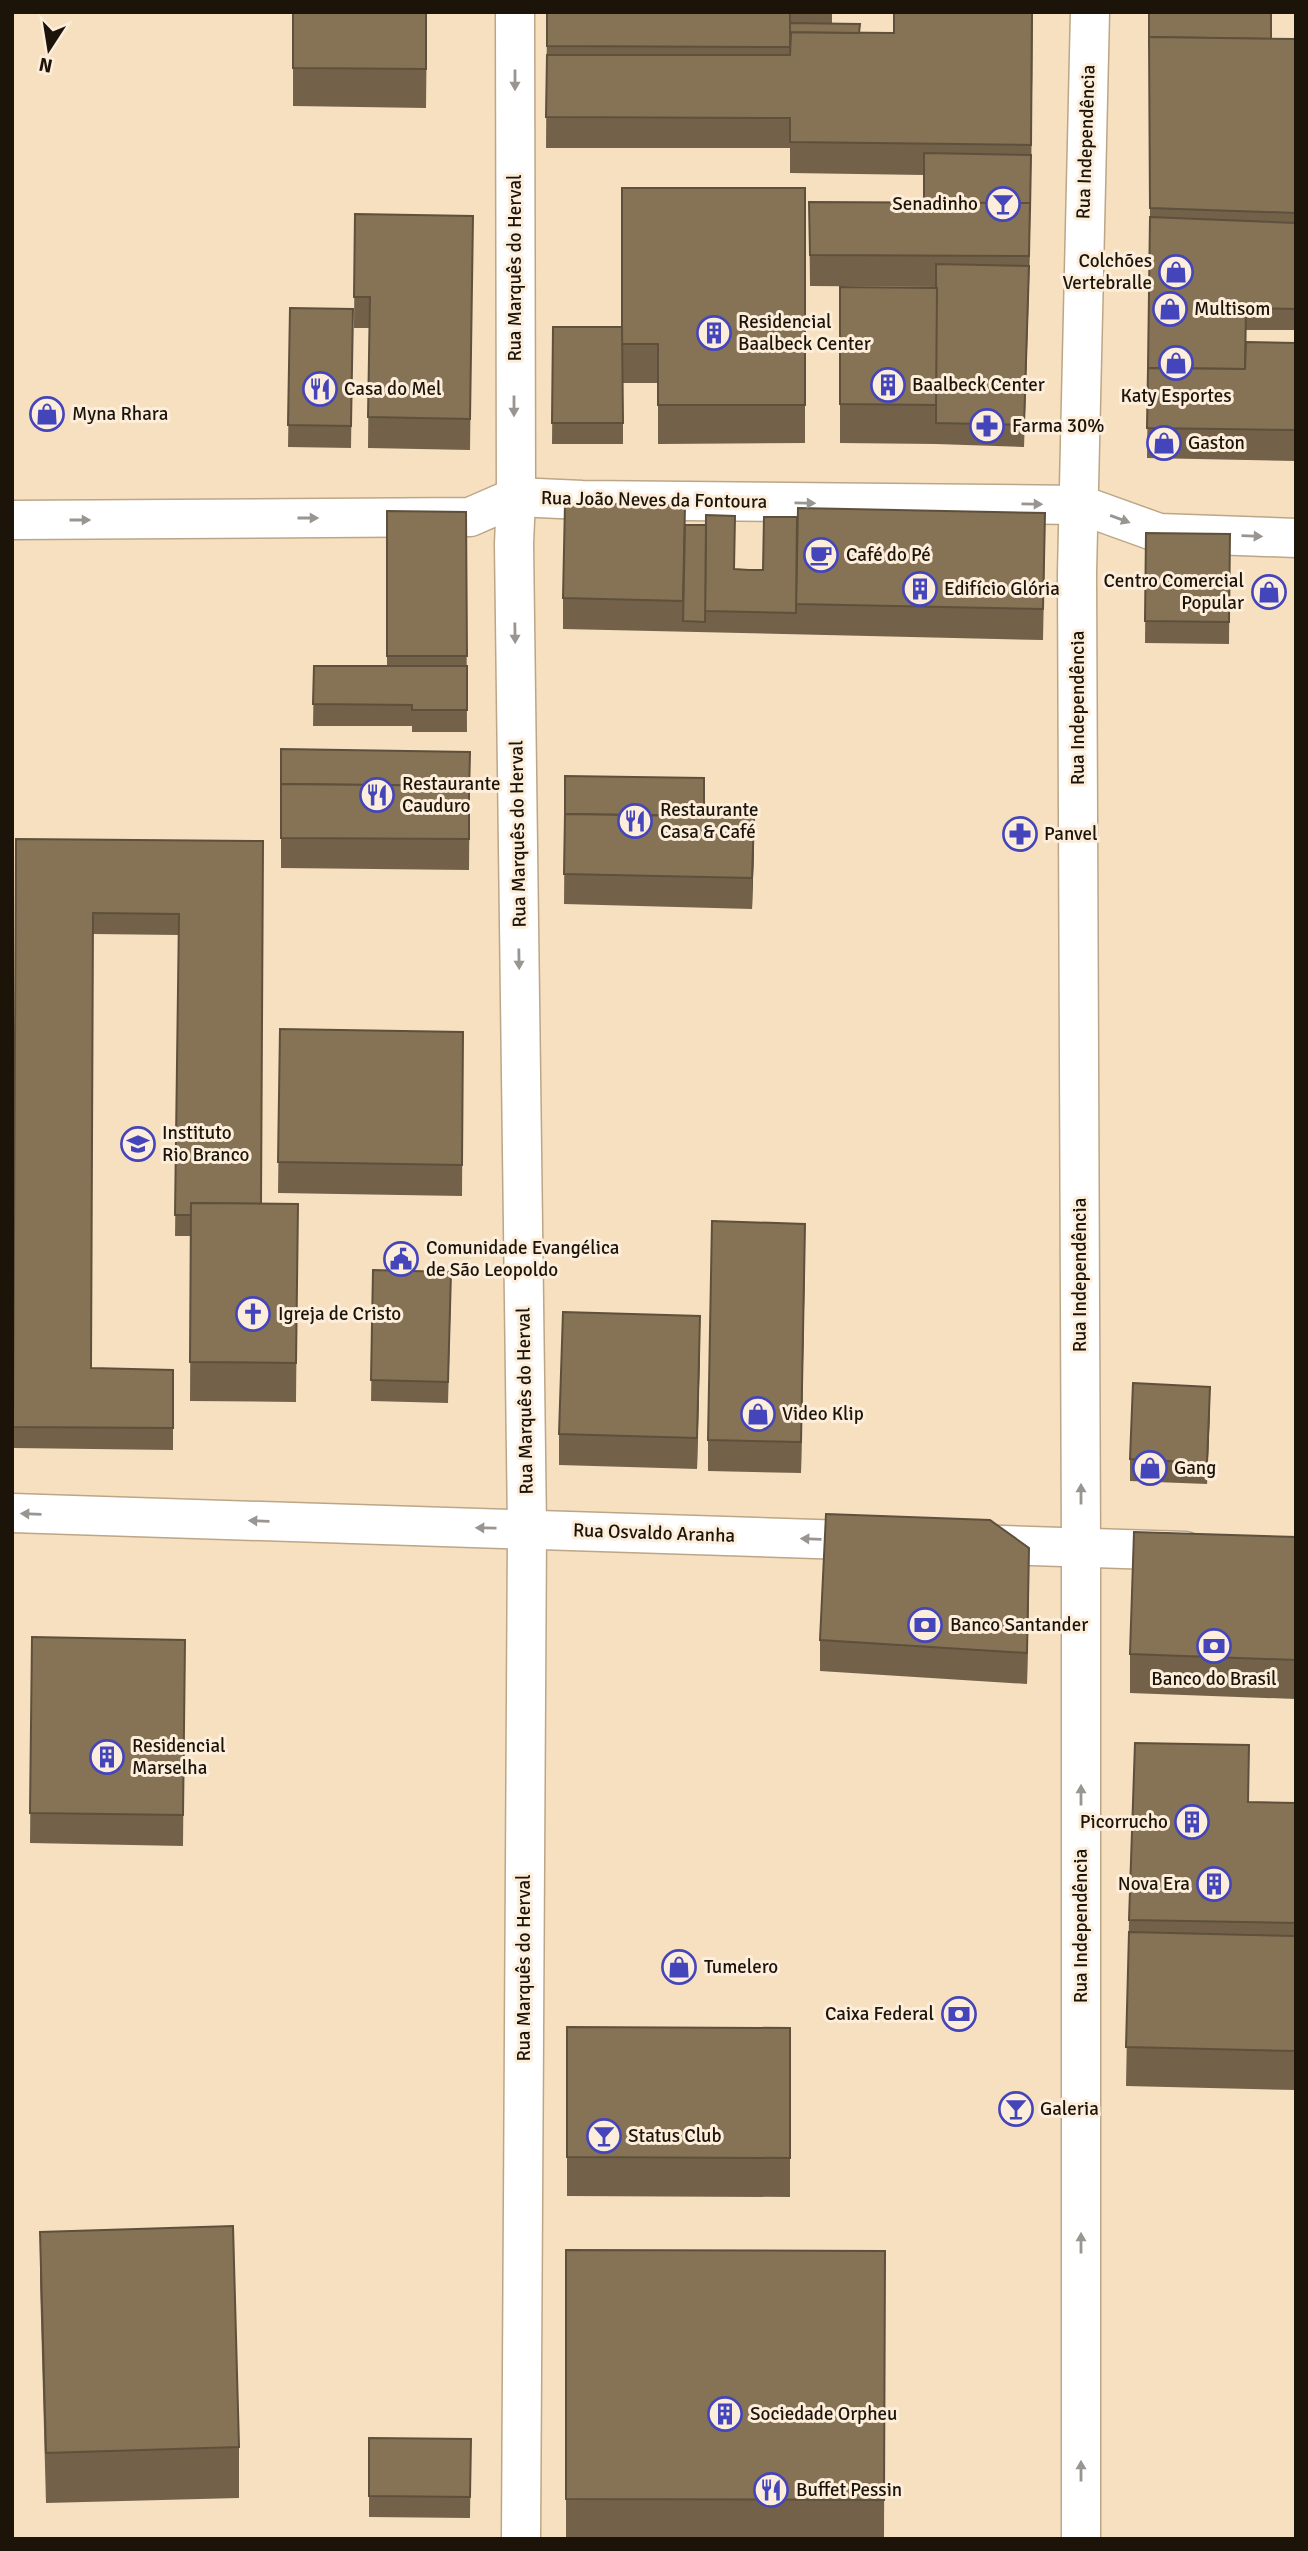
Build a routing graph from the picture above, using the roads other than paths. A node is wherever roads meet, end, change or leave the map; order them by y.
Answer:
1 (515, 12) edge
2 (1090, 12) edge
3 (516, 497) junction
4 (1080, 505) junction
5 (12, 520) edge
6 (1296, 538) edge
7 (12, 1513) edge
8 (527, 1530) junction
9 (1081, 1547) junction
10 (1214, 1553) edge
11 (520, 2539) edge
12 (1081, 2539) edge

1 -> 3 street, Rua Marquês do Herval
2 - 4 street, Rua Independência
3 -> 4 street, Rua João Neves da Fontoura
5 -> 3 street, Rua João Neves da Fontoura
3 -> 8 street, Rua Marquês do Herval
4 -> 6 street, Rua João Neves da Fontoura
9 -> 4 street, Rua Independência
8 -> 7 street, Rua Osvaldo Aranha
9 -> 8 street, Rua Osvaldo Aranha
8 - 11 street, Rua Marquês do Herval
9 - 10 street, Rua Osvaldo Aranha
12 -> 9 street, Rua Independência

